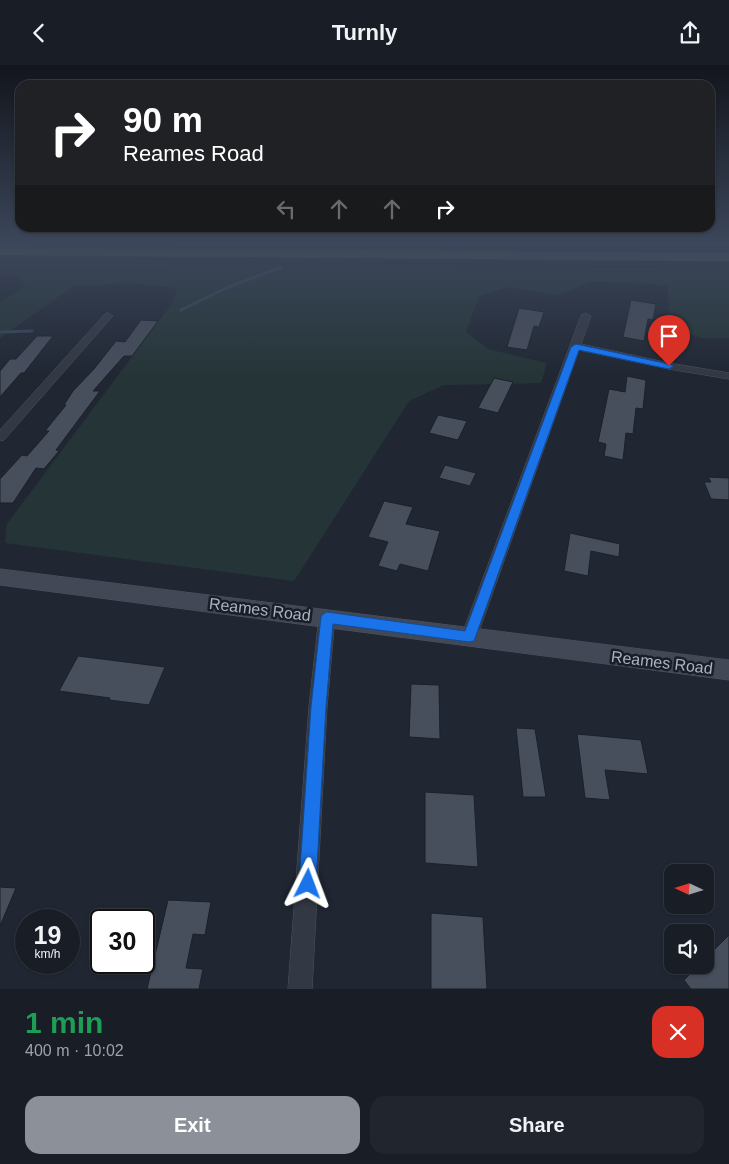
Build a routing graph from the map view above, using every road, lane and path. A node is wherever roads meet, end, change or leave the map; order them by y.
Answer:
1 (108, 316) dead end
2 (586, 316) dead end
3 (576, 347) junction
4 (729, 376) edge
5 (0, 437) edge
6 (0, 577) edge
7 (327, 617) junction
8 (469, 637) junction
9 (729, 670) edge
10 (300, 989) edge

1 - 5 street
2 - 3 street
3 - 4 street
3 - 8 street
6 - 7 main road, Reames Road
7 - 8 main road, Reames Road
7 - 10 street
8 - 9 main road, Reames Road

